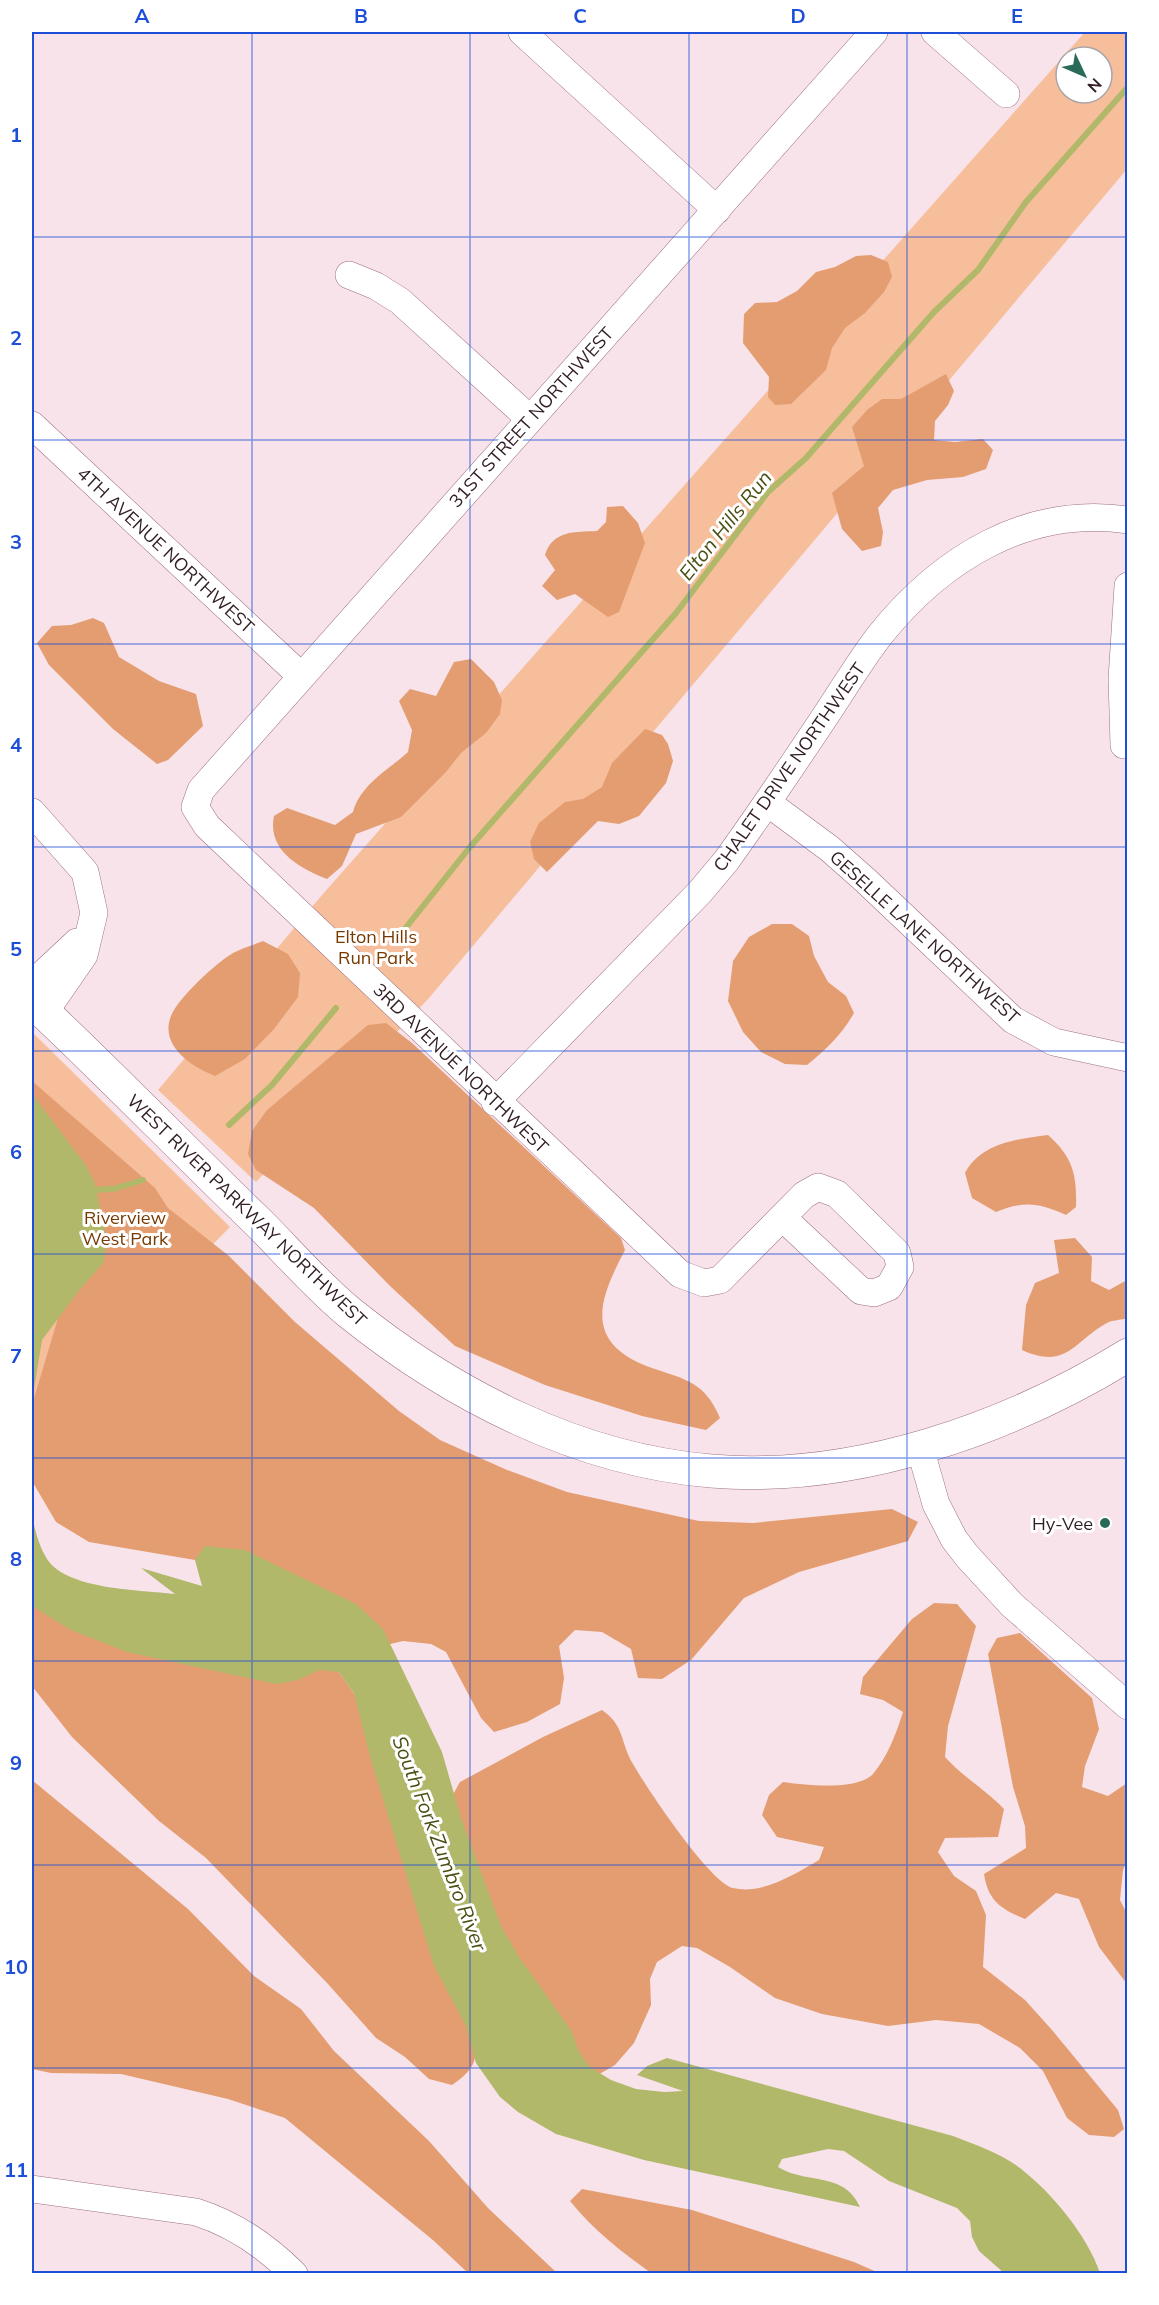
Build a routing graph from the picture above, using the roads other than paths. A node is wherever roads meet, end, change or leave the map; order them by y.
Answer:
1 (522, 32) edge
2 (874, 32) edge
3 (935, 32) edge
4 (1005, 94) dead end
5 (717, 210) junction
6 (350, 275) dead end
7 (530, 418) junction
8 (32, 425) edge
9 (1128, 520) edge
10 (1128, 586) edge
11 (301, 676) junction
12 (1124, 744) dead end
13 (768, 803) junction
14 (195, 807) joint
15 (32, 812) edge
16 (36, 1000) edge
17 (1128, 1058) edge
18 (495, 1102) junction
19 (783, 1218) dead end
20 (1128, 1355) edge
21 (920, 1448) junction
22 (1128, 1706) edge
23 (32, 2189) edge
24 (280, 2269) edge

1 - 5 street
2 - 5 street, 31ST STREET NORTHWEST
3 - 4 street
5 - 7 street, 31ST STREET NORTHWEST
6 - 7 street
7 - 11 street, 31ST STREET NORTHWEST
8 - 11 street, 4TH AVENUE NORTHWEST
9 - 13 street, CHALET DRIVE NORTHWEST
10 - 12 street
11 - 14 street, 31ST STREET NORTHWEST
13 - 17 street, GESELLE LANE NORTHWEST
13 - 18 street, CHALET DRIVE NORTHWEST
14 - 18 street, 3RD AVENUE NORTHWEST
15 - 16 street
16 - 21 main road, WEST RIVER PARKWAY NORTHWEST
18 - 19 street, 3RD AVENUE NORTHWEST
20 - 21 main road, WEST RIVER PARKWAY NORTHWEST
21 - 22 street
23 - 24 street

